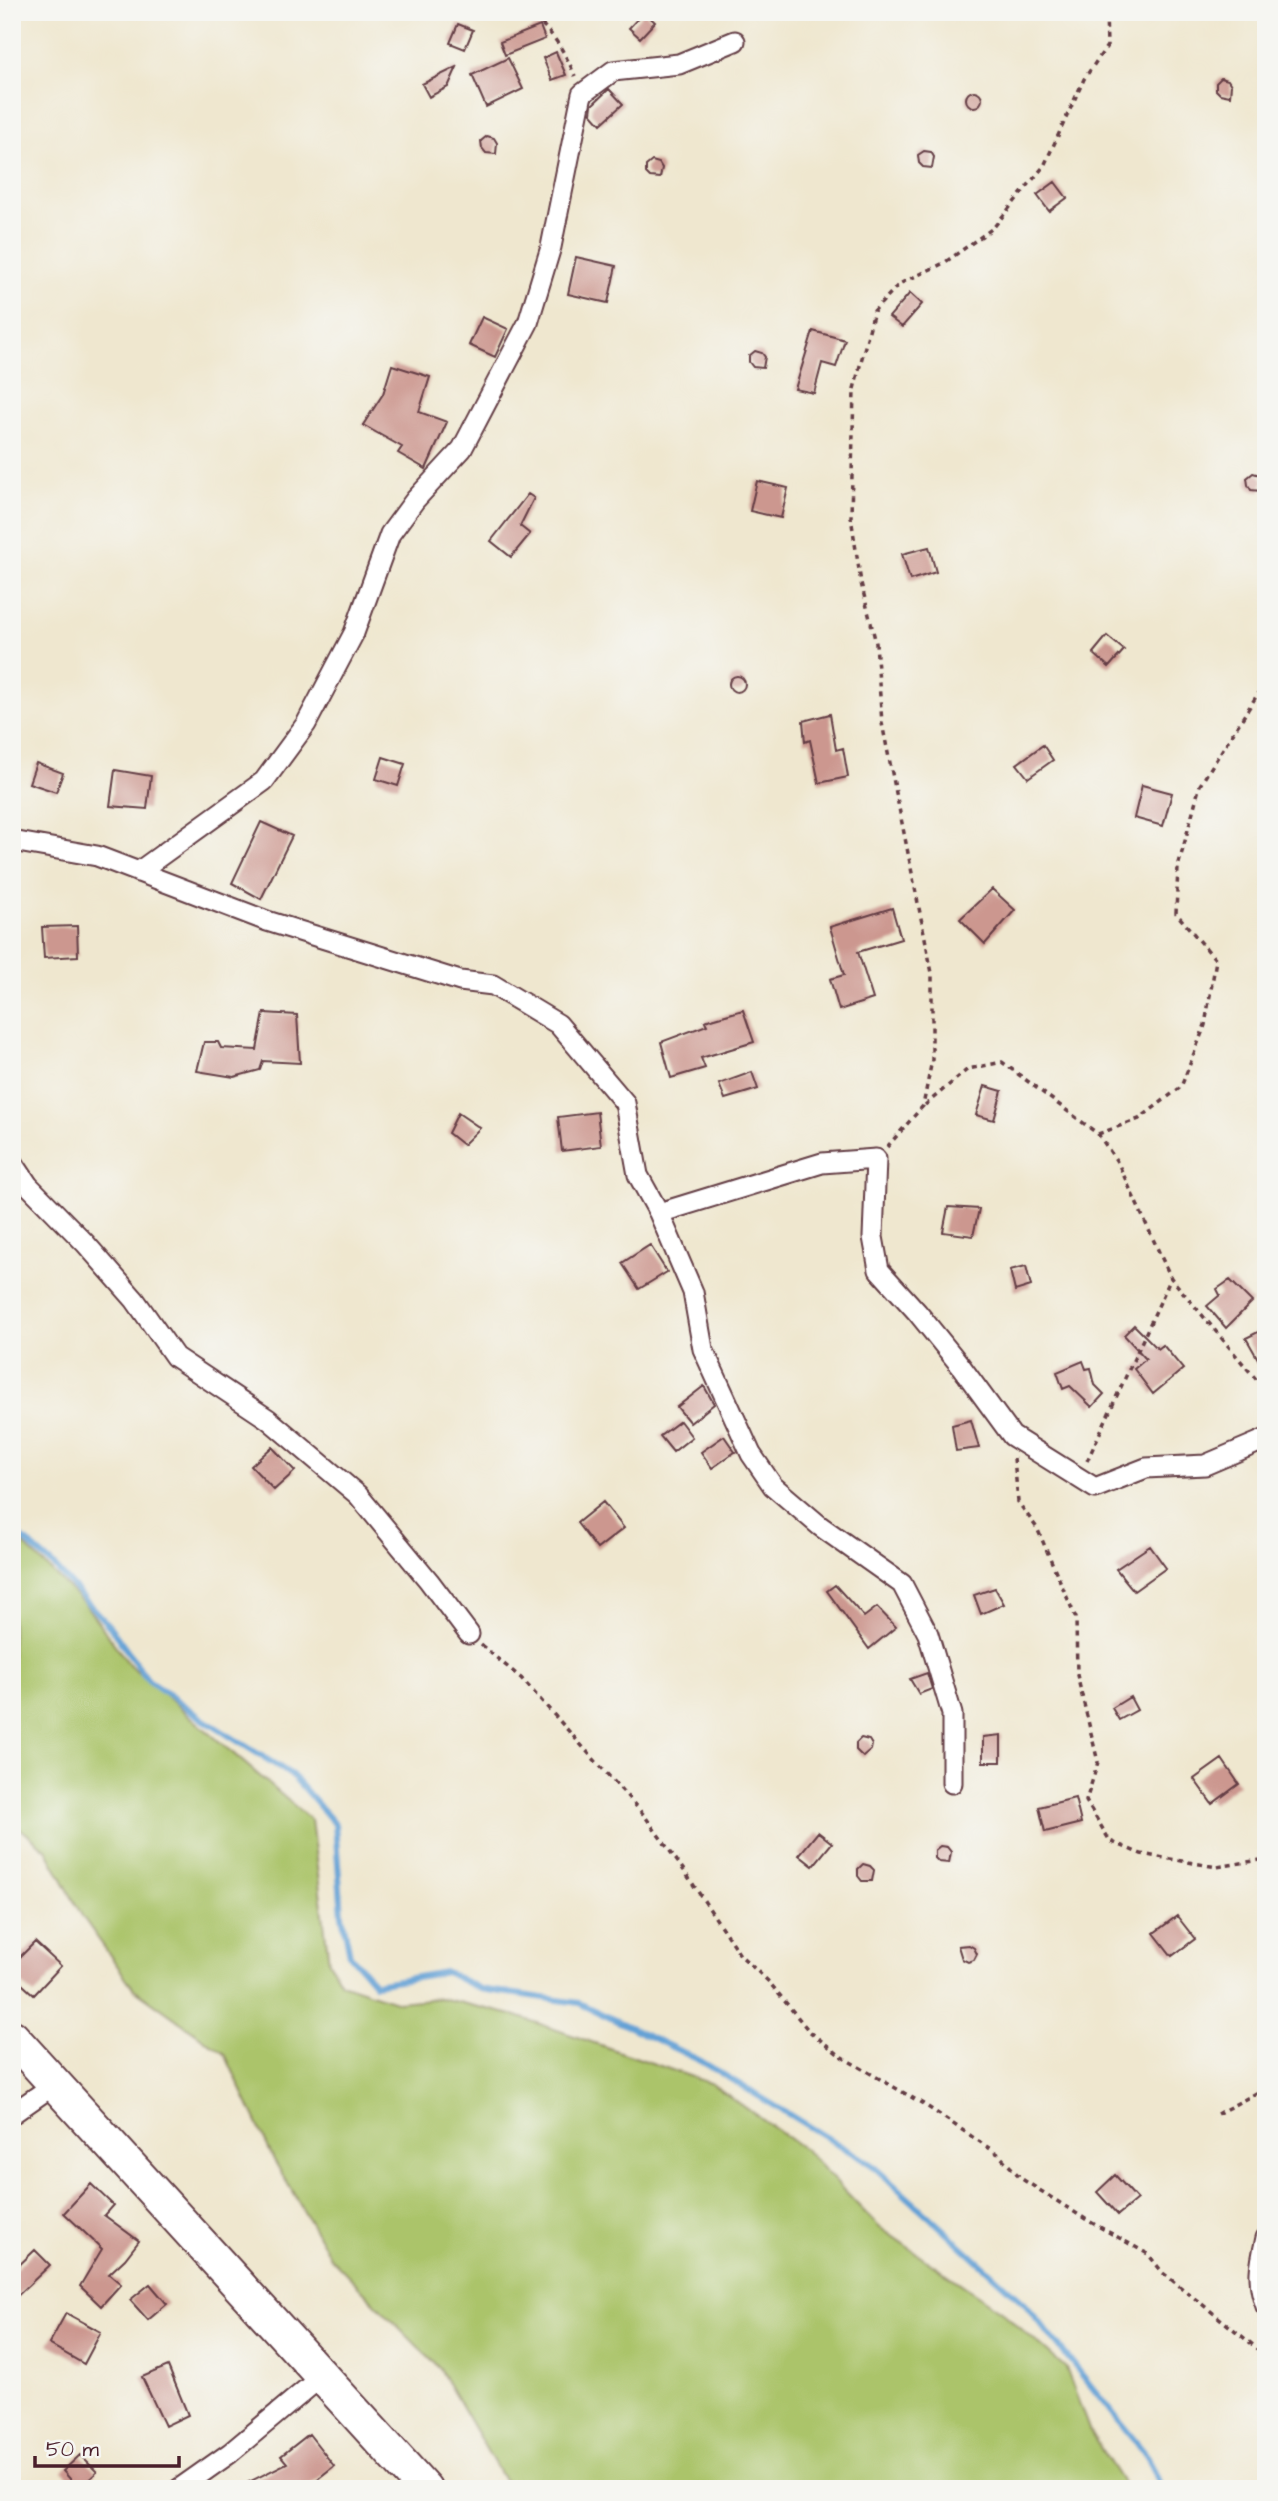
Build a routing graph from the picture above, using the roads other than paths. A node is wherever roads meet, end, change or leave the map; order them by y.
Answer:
1 (735, 41) dead end
2 (12, 841) edge
3 (138, 872) junction
4 (12, 1161) edge
5 (659, 1213) junction
6 (1266, 1439) edge
7 (469, 1634) road end
8 (952, 1783) dead end
9 (12, 2037) edge
10 (55, 2084) junction
11 (12, 2114) edge
12 (1266, 2238) edge
13 (1266, 2306) edge
14 (322, 2376) junction
15 (179, 2489) edge
16 (425, 2489) edge

1 - 3 street
2 - 3 street
3 - 5 street
4 - 7 street
5 - 6 street
5 - 8 street
9 - 10 highway
10 - 11 street
10 - 14 highway
12 - 13 street
14 - 15 street
14 - 16 highway

